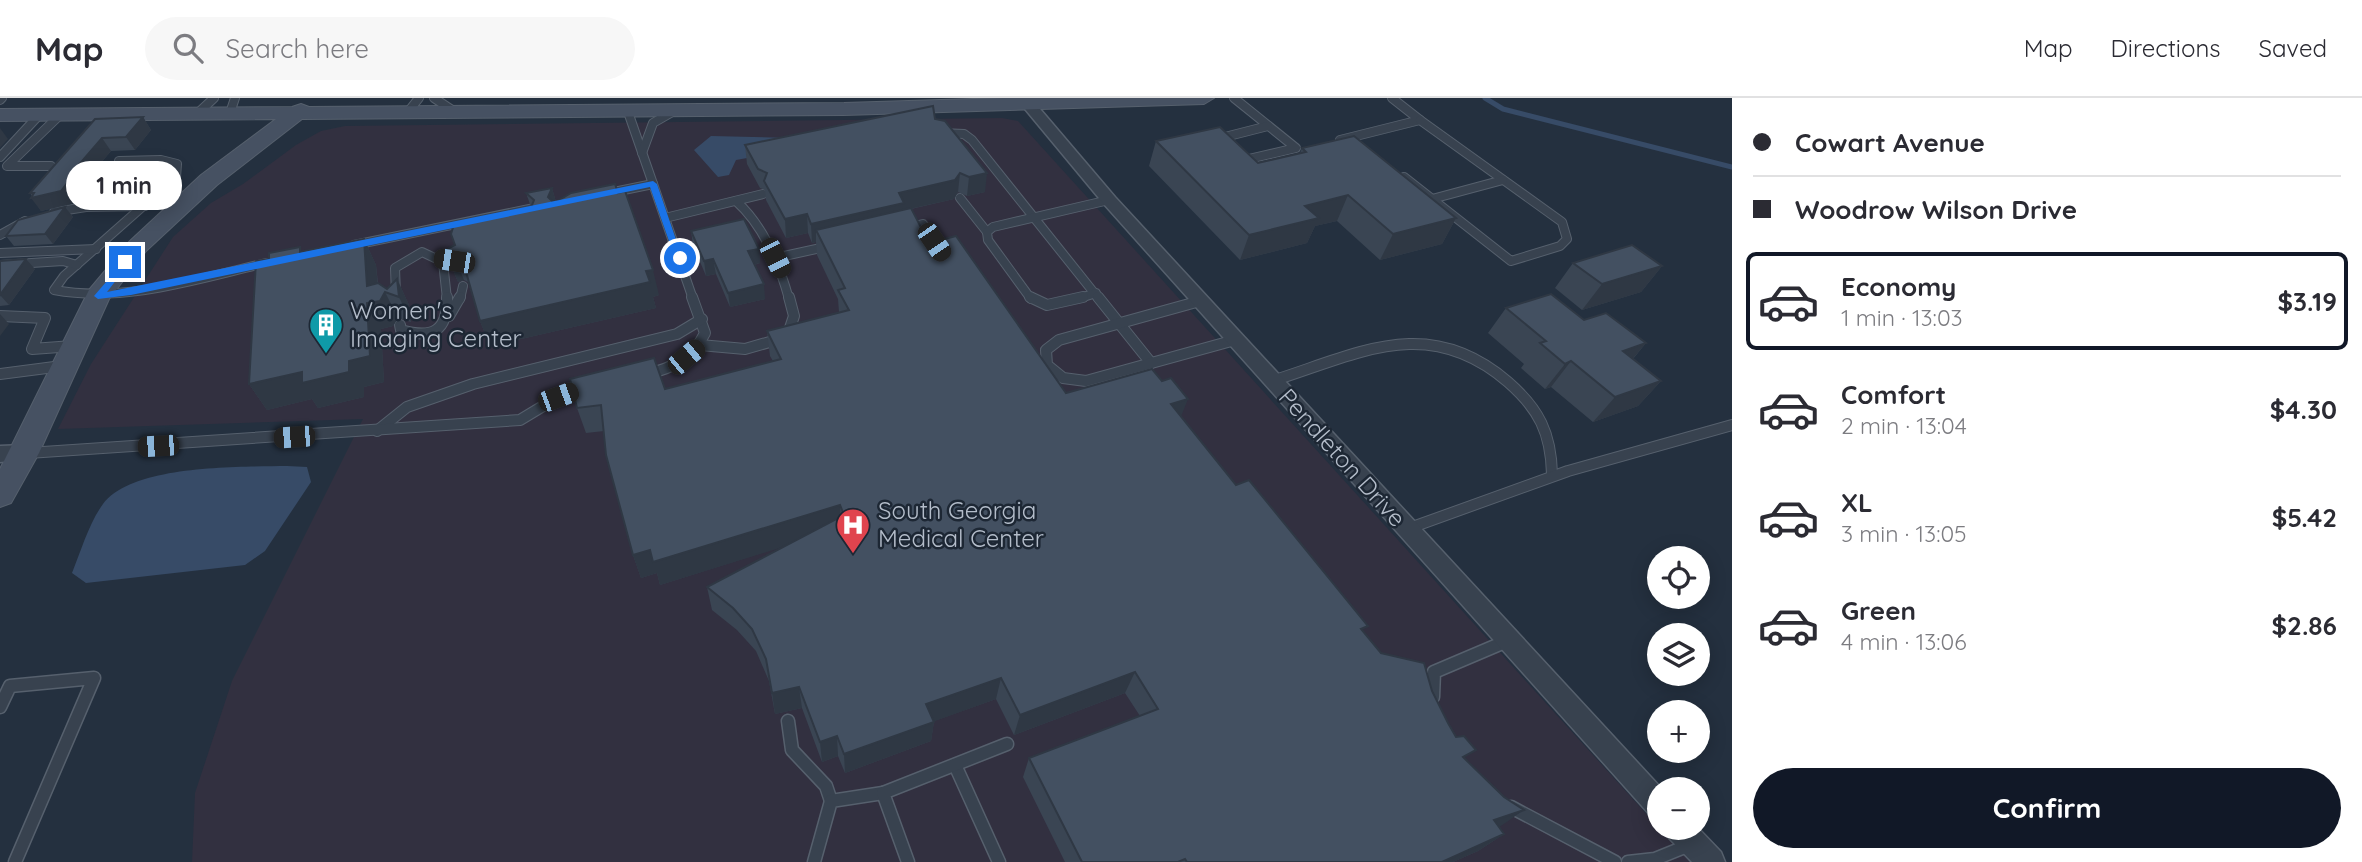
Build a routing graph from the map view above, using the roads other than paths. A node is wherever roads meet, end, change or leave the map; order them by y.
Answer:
1 (434, 98) edge
2 (1204, 98) edge
3 (1234, 98) edge
4 (1392, 98) edge
5 (1132, 100) edge
6 (233, 105) edge
7 (307, 105) edge
8 (414, 105) edge
9 (1030, 106) junction
10 (206, 108) edge
11 (626, 109) junction
12 (676, 109) junction
13 (455, 112) junction
14 (50, 114) junction
15 (0, 115) edge
16 (1420, 120) junction
17 (1268, 126) junction
18 (939, 133) edge
19 (1353, 137) junction
20 (1332, 142) edge
21 (1363, 145) edge
22 (1220, 147) edge
23 (642, 153) junction
24 (1228, 154) edge
25 (240, 156) junction
26 (0, 157) edge
27 (119, 161) dead end
28 (51, 166) edge
29 (1392, 168) edge
30 (1503, 180) junction
31 (653, 184) junction
32 (591, 196) edge
33 (764, 197) edge
34 (960, 198) edge
35 (1432, 199) junction
36 (1109, 200) junction
37 (736, 201) junction
38 (555, 204) edge
39 (145, 205) junction
40 (44, 215) edge
41 (493, 216) junction
42 (33, 218) edge
43 (665, 218) junction
44 (1034, 218) junction
45 (500, 228) edge
46 (896, 230) edge
47 (419, 232) junction
48 (987, 232) junction
49 (0, 235) edge
50 (842, 243) edge
51 (338, 248) edge
52 (96, 249) junction
53 (422, 252) junction
54 (0, 253) edge
55 (436, 258) junction
56 (775, 258) junction
57 (946, 260) edge
58 (279, 261) edge
59 (454, 261) edge
60 (0, 265) edge
61 (77, 265) junction
62 (463, 286) edge
63 (1096, 293) junction
64 (98, 296) junction
65 (1200, 301) junction
66 (398, 307) edge
67 (0, 316) edge
68 (702, 319) junction
69 (445, 321) junction
70 (1118, 324) junction
71 (400, 325) edge
72 (1235, 340) junction
73 (700, 345) junction
74 (70, 356) junction
75 (1151, 363) junction
76 (0, 374) edge
77 (631, 377) edge
78 (1272, 381) junction
79 (598, 382) edge
80 (1732, 425) edge
81 (376, 432) junction
82 (12, 454) edge
83 (1552, 474) junction
84 (0, 495) edge
85 (1407, 529) junction
86 (1507, 641) junction
87 (0, 707) edge
88 (1437, 711) edge
89 (788, 721) dead end
90 (1007, 744) dead end
91 (955, 765) junction
92 (883, 793) junction
93 (1647, 793) edge
94 (831, 801) junction
95 (1502, 801) edge
96 (1695, 844) edge
97 (15, 862) edge
98 (814, 862) edge
99 (908, 862) edge
100 (999, 862) edge
101 (1615, 862) edge
102 (1628, 862) edge

1 - 13 lane
2 - 5 main road
3 - 17 lane
4 - 16 lane
5 - 9 main road
6 - 7 main road
6 - 10 main road
7 - 8 main road
7 - 25 main road
8 - 13 main road
9 - 12 main road
9 - 36 street, Pendleton Drive
10 - 14 main road
10 - 25 main road
11 - 12 main road
11 - 13 main road
11 - 23 lane
12 - 23 lane
14 - 15 main road
14 - 26 lane
14 - 28 lane
16 - 19 lane
16 - 30 lane
17 - 22 lane
17 - 24 lane
18 - 44 lane
19 - 20 lane
19 - 21 lane
23 - 31 lane
25 - 64 main road
27 - 39 lane
29 - 35 lane
30 - 35 lane
30 - 35 lane
31 - 32 lane
31 - 43 lane
33 - 37 lane
34 - 48 lane
36 - 44 lane
36 - 65 street, Pendleton Drive
37 - 43 lane
37 - 56 lane
38 - 41 lane
39 - 40 lane
39 - 52 lane
41 - 45 lane
41 - 47 lane
42 - 49 lane
43 - 68 lane
44 - 48 lane
44 - 63 lane
46 - 57 lane
47 - 51 lane
47 - 53 lane
48 - 63 lane
50 - 56 lane
52 - 54 lane
52 - 61 lane
53 - 55 lane
53 - 66 lane
55 - 59 lane
55 - 69 lane
56 - 73 lane
58 - 64 lane
60 - 61 lane
61 - 64 lane
62 - 69 lane
63 - 70 lane
64 - 74 main road
65 - 70 lane
65 - 72 street, Pendleton Drive
67 - 74 lane
68 - 73 lane
68 - 81 lane
69 - 71 lane
70 - 75 lane
70 - 75 lane
72 - 75 lane
72 - 78 street, Pendleton Drive
73 - 77 lane
74 - 76 lane
74 - 82 main road
78 - 83 lane
78 - 85 street, Pendleton Drive
79 - 81 lane
80 - 83 lane
81 - 82 lane
82 - 84 main road
83 - 85 lane
85 - 86 street, Pendleton Drive
86 - 88 lane
86 - 93 street, Pendleton Drive
87 - 97 lane
89 - 94 lane
90 - 91 lane
91 - 92 lane
91 - 100 lane
92 - 94 lane
92 - 99 lane
94 - 98 lane
95 - 101 lane
96 - 102 lane

